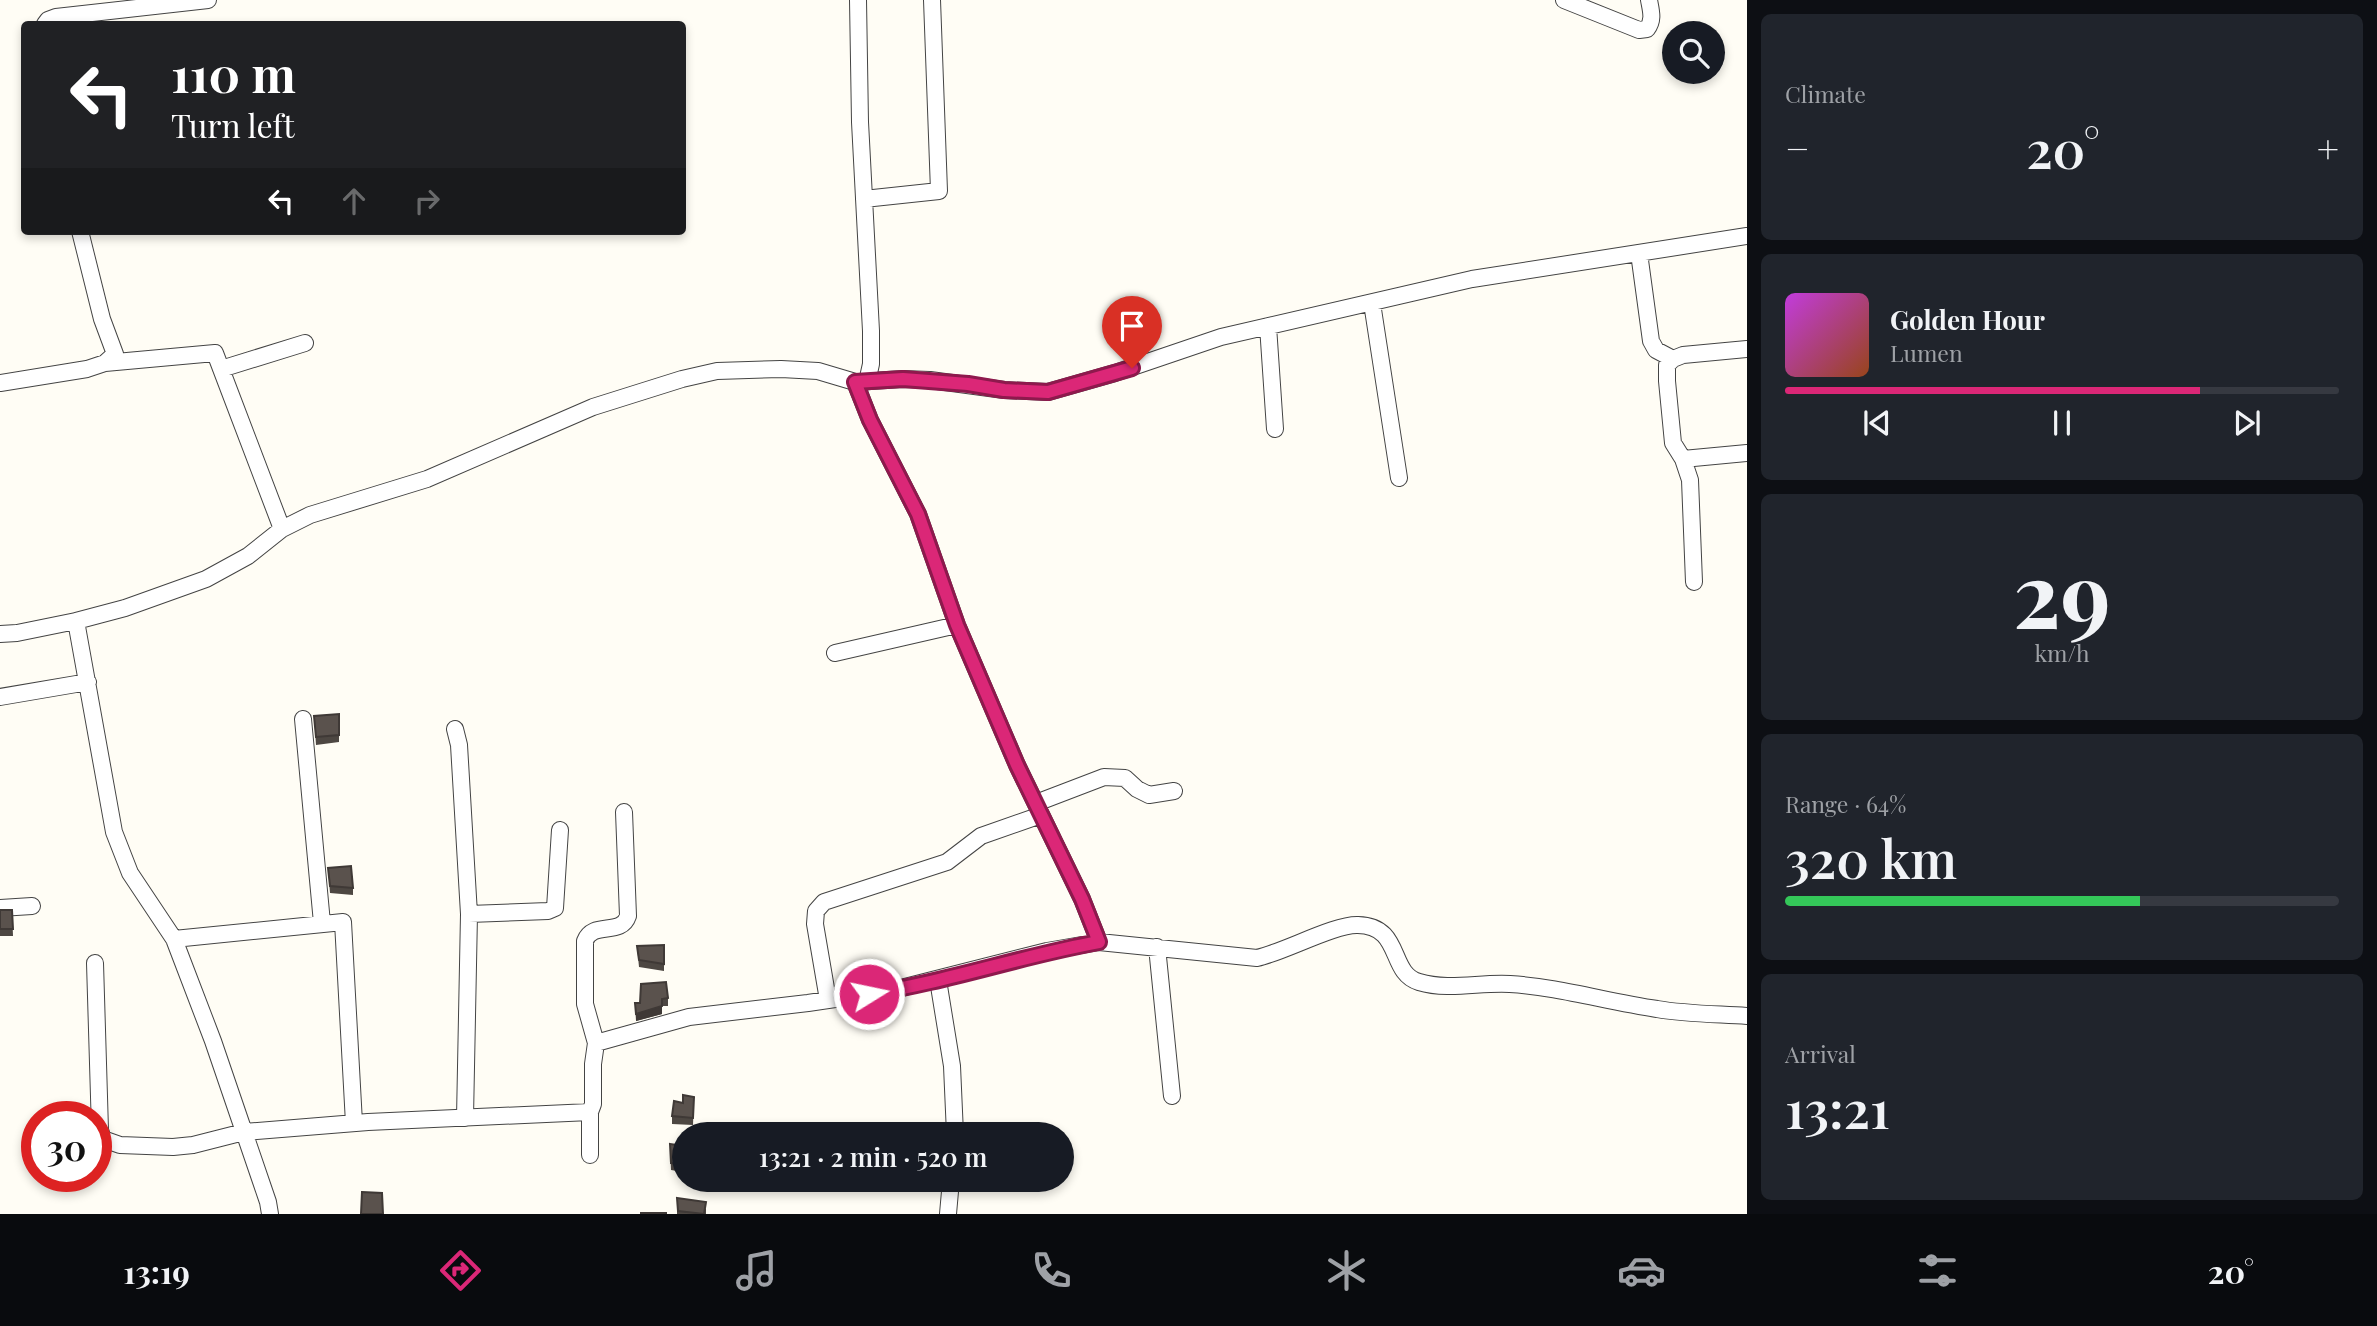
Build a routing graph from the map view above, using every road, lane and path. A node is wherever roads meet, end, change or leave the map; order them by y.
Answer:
1 (208, 0) edge
2 (858, 0) edge
3 (932, 0) edge
4 (1564, 0) edge
5 (1649, 0) edge
6 (103, 6) edge
7 (47, 21) edge
8 (864, 198) junction
9 (81, 235) edge
10 (1747, 236) edge
11 (1639, 253) junction
12 (1371, 303) junction
13 (1268, 326) junction
14 (304, 344) dead end
15 (1747, 349) edge
16 (1673, 359) junction
17 (106, 363) junction
18 (221, 369) junction
19 (861, 382) junction
20 (0, 383) edge
21 (1275, 429) dead end
22 (1747, 453) edge
23 (1683, 459) junction
24 (1399, 478) dead end
25 (282, 529) junction
26 (1694, 582) dead end
27 (76, 621) junction
28 (957, 625) junction
29 (0, 634) edge
30 (835, 653) dead end
31 (88, 682) junction
32 (0, 697) edge
33 (303, 719) dead end
34 (455, 729) dead end
35 (1174, 791) dead end
36 (1038, 809) junction
37 (624, 812) dead end
38 (559, 830) dead end
39 (32, 906) dead end
40 (0, 908) edge
41 (469, 914) junction
42 (322, 923) junction
43 (174, 939) junction
44 (1099, 942) junction
45 (1157, 947) junction
46 (95, 963) dead end
47 (938, 981) junction
48 (828, 1000) junction
49 (1747, 1017) edge
50 (596, 1042) junction
51 (1172, 1096) dead end
52 (98, 1101) edge
53 (590, 1112) junction
54 (465, 1118) junction
55 (954, 1122) edge
56 (354, 1123) junction
57 (244, 1132) junction
58 (112, 1142) edge
59 (590, 1155) dead end
60 (949, 1192) edge
61 (270, 1214) edge
62 (948, 1214) edge

1 - 6 street
2 - 8 street
3 - 8 street
4 - 5 street
6 - 7 street
8 - 19 street
9 - 17 street
10 - 11 street
11 - 12 street
11 - 16 street
12 - 13 street
12 - 24 street
13 - 19 street
13 - 21 street
14 - 18 street
15 - 16 street
16 - 23 street
17 - 18 street
17 - 20 street
18 - 25 street
19 - 25 street
19 - 28 street
22 - 23 street
23 - 26 street
25 - 27 street
27 - 29 street
27 - 31 street
28 - 30 street
28 - 36 street
31 - 32 street
31 - 43 street
33 - 42 street
34 - 41 street
35 - 36 street
36 - 44 street
36 - 48 street
37 - 50 street
38 - 41 street
39 - 40 street
41 - 54 street
42 - 43 street
42 - 56 street
43 - 57 street
44 - 45 street
44 - 47 street
45 - 49 street
45 - 51 street
46 - 52 street
47 - 48 street
47 - 55 street
48 - 50 street
50 - 53 street
53 - 54 street
53 - 59 street
54 - 56 street
56 - 57 street
57 - 58 street
57 - 61 street
60 - 62 street

